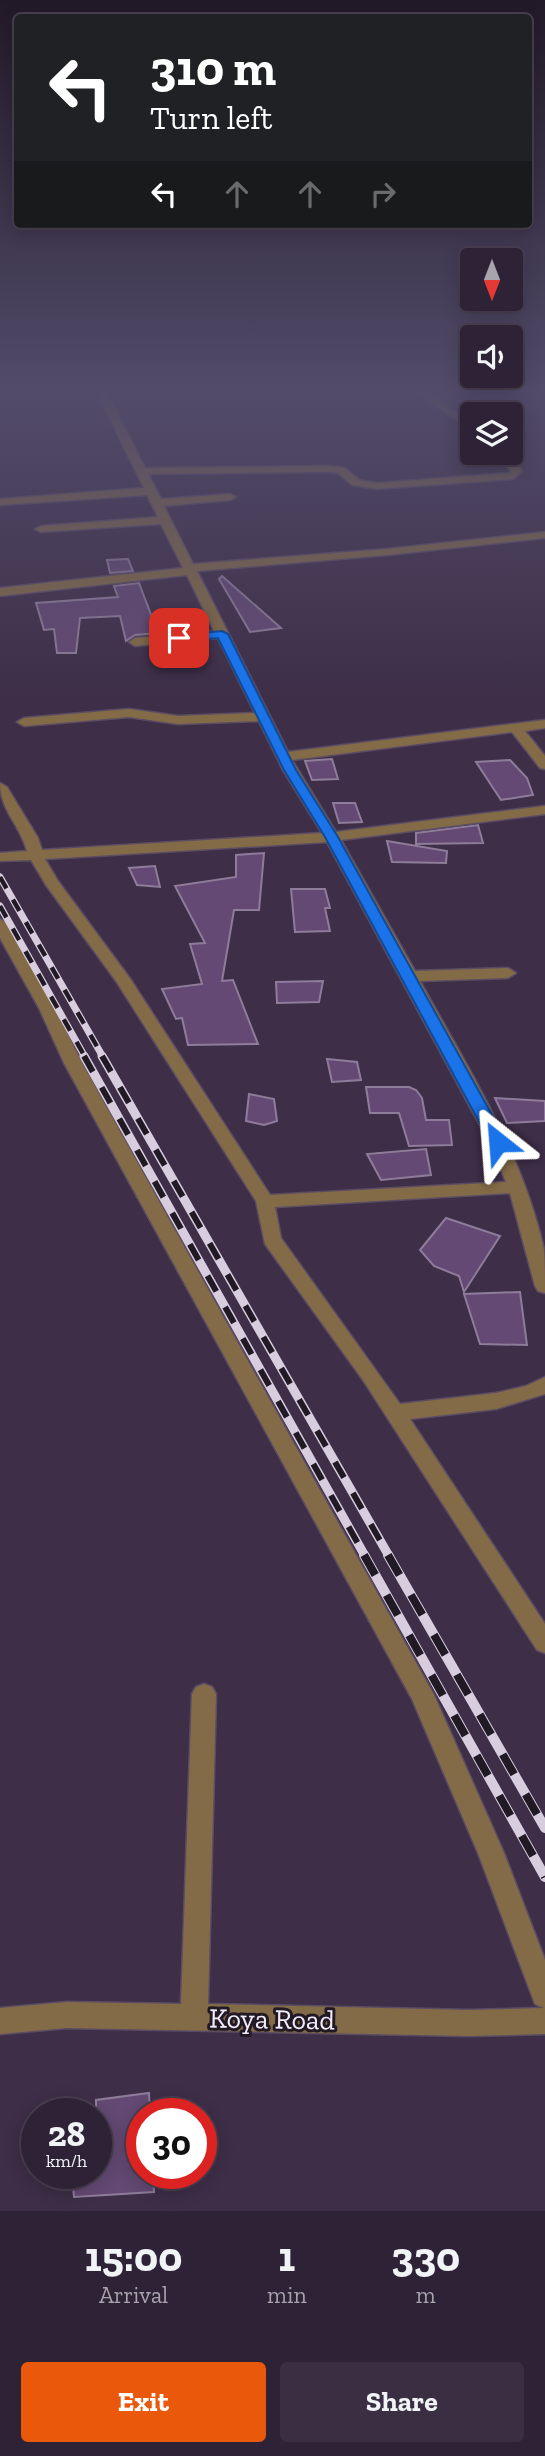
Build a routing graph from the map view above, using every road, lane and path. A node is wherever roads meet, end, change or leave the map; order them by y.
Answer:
1 (151, 490) edge
2 (154, 497) junction
3 (230, 497) dead end
4 (0, 502) edge
5 (165, 520) junction
6 (41, 529) dead end
7 (545, 535) edge
8 (190, 569) junction
9 (0, 592) edge
10 (222, 634) junction
11 (135, 642) dead end
12 (263, 717) junction
13 (24, 722) dead end
14 (545, 724) edge
15 (516, 728) junction
16 (284, 757) junction
17 (545, 765) edge
18 (0, 787) edge
19 (545, 810) edge
20 (332, 837) junction
21 (36, 855) junction
22 (0, 857) edge
23 (0, 924) edge
24 (508, 973) dead end
25 (410, 976) junction
26 (517, 1187) junction
27 (265, 1202) junction
28 (545, 1286) edge
29 (545, 1385) edge
30 (394, 1413) junction
31 (545, 1643) edge
32 (204, 1695) dead end
33 (545, 1995) edge
34 (194, 2018) junction
35 (0, 2021) edge
36 (545, 2021) edge

1 - 2 street
2 - 3 street
2 - 4 street
2 - 5 street
5 - 6 street
5 - 8 street
7 - 8 street
8 - 9 street
8 - 10 street
10 - 11 street
10 - 12 street
12 - 13 street
12 - 16 street
14 - 15 street
15 - 16 street
15 - 17 street
16 - 20 street
18 - 21 street
19 - 20 street
20 - 21 street
20 - 25 street
21 - 22 street
21 - 27 street
23 - 33 street
24 - 25 street
25 - 26 street
26 - 27 street
26 - 28 street
27 - 30 street
29 - 30 street
30 - 31 street
32 - 34 street
34 - 35 street, Koya Road
34 - 36 street, Koya Road

